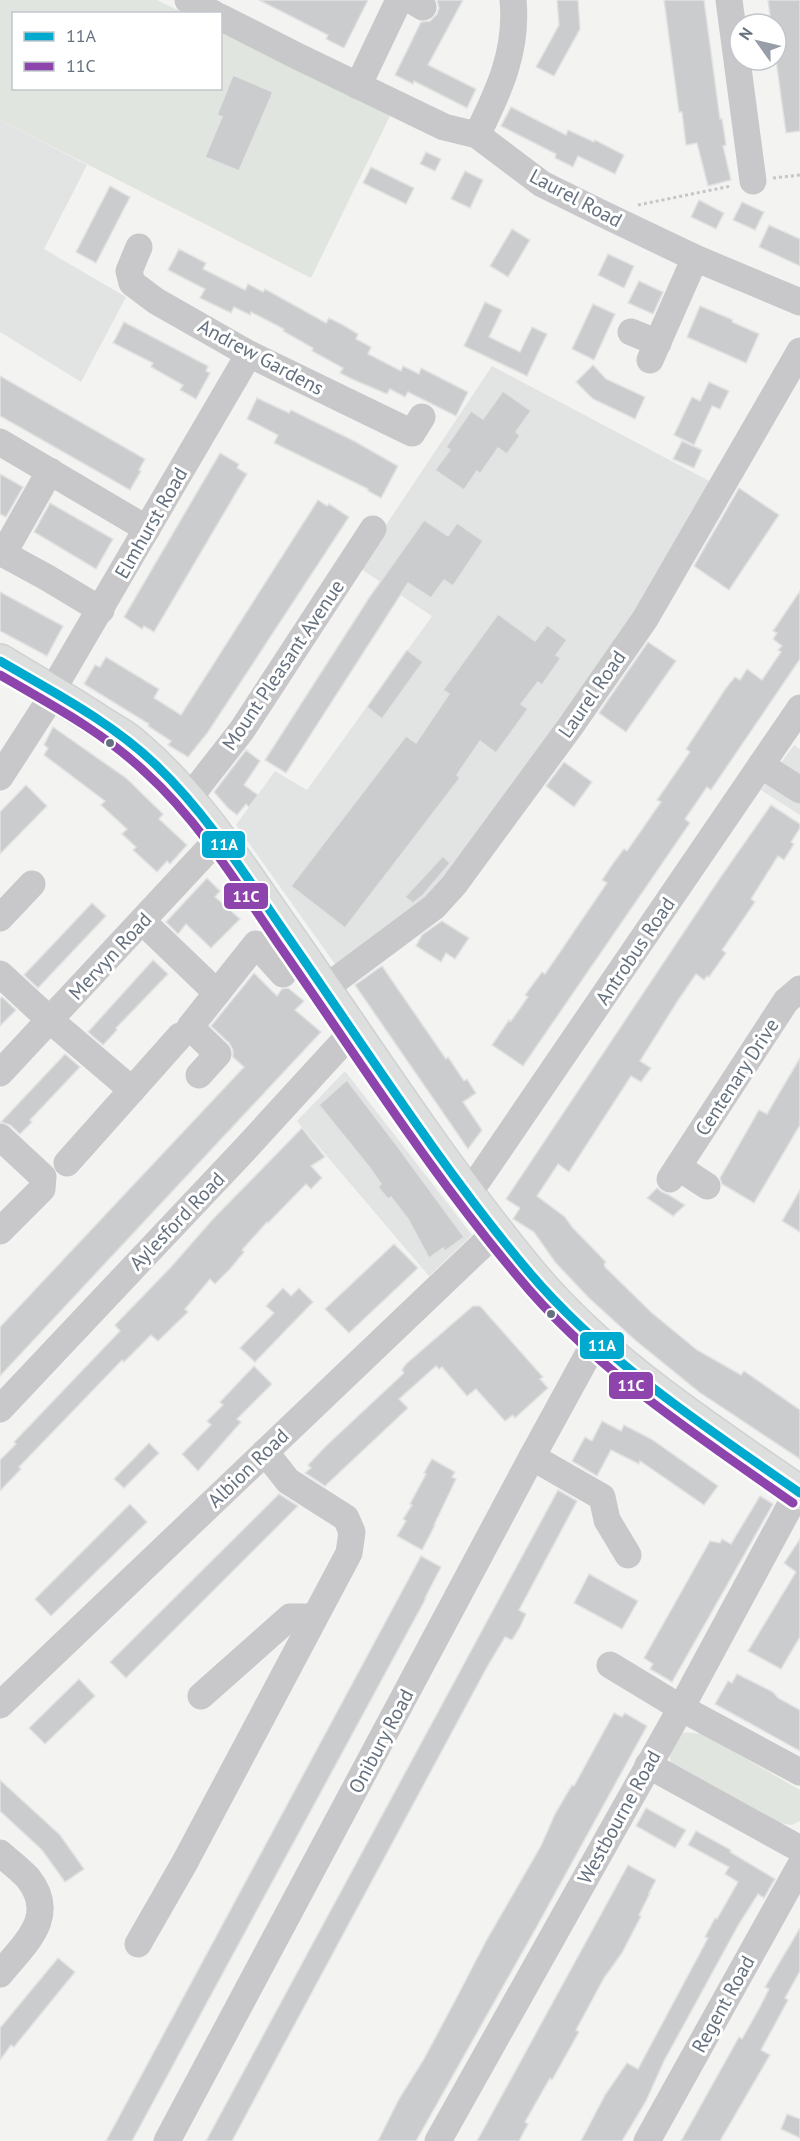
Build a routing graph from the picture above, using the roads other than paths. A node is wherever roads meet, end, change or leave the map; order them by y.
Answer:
1 (188, 0) edge
2 (513, 0) edge
3 (729, 0) edge
4 (411, 2) edge
5 (211, 12) edge
6 (222, 18) edge
7 (369, 99) junction
8 (477, 135) junction
9 (753, 181) road end
10 (139, 247) dead end
11 (695, 258) junction
12 (800, 302) edge
13 (631, 332) dead end
14 (800, 351) edge
15 (249, 354) junction
16 (422, 417) dead end
17 (0, 442) edge
18 (50, 471) junction
19 (147, 529) junction
20 (373, 529) dead end
21 (2, 553) edge
22 (101, 610) junction
23 (0, 661) edge
24 (53, 692) junction
25 (800, 708) edge
26 (761, 765) junction
27 (0, 777) edge
28 (800, 790) edge
29 (189, 798) junction
30 (219, 838) junction
31 (32, 884) dead end
32 (0, 918) edge
33 (142, 921) junction
34 (0, 974) edge
35 (283, 974) dead end
36 (324, 989) junction
37 (800, 989) edge
38 (217, 993) junction
39 (51, 1021) junction
40 (354, 1033) junction
41 (180, 1036) dead end
42 (0, 1073) edge
43 (199, 1075) dead end
44 (132, 1090) junction
45 (0, 1137) edge
46 (67, 1163) dead end
47 (707, 1186) dead end
48 (466, 1191) junction
49 (0, 1231) edge
50 (497, 1231) junction
51 (597, 1343) junction
52 (0, 1409) edge
53 (265, 1452) junction
54 (532, 1457) junction
55 (799, 1492) edge
56 (628, 1555) dead end
57 (314, 1617) junction
58 (610, 1665) dead end
59 (201, 1696) dead end
60 (0, 1705) edge
61 (681, 1708) junction
62 (648, 1766) junction
63 (800, 1772) edge
64 (800, 1849) edge
65 (0, 1853) edge
66 (800, 1866) edge
67 (138, 1944) dead end
68 (0, 1974) edge
69 (168, 2141) edge
70 (438, 2141) edge
71 (647, 2141) edge

1 - 5 street
2 - 8 street
3 - 9 street
4 - 7 street
6 - 7 street, Laurel Road
7 - 8 street, Laurel Road
8 - 11 street, Laurel Road
10 - 15 street, Andrew Gardens
11 - 12 street, Laurel Road
11 - 13 street
14 - 36 street, Laurel Road
15 - 16 street, Andrew Gardens
15 - 19 street, Elmhurst Road
17 - 18 street
18 - 19 street
18 - 21 street
19 - 22 street, Elmhurst Road
20 - 29 street, Mount Pleasant Avenue
21 - 22 street
22 - 24 street, Elmhurst Road
23 - 24 main road
24 - 27 street, Elmhurst Road
24 - 29 main road
25 - 26 street, Antrobus Road
26 - 28 street
26 - 48 street, Antrobus Road
29 - 30 main road
30 - 33 street, Mervyn Road
30 - 36 main road
31 - 32 street
33 - 38 street
33 - 39 street, Mervyn Road
34 - 39 street
35 - 38 street
36 - 40 main road
37 - 47 street, Centenary Drive
38 - 43 street
39 - 42 street, Mervyn Road
39 - 44 street
40 - 48 main road
40 - 52 street, Aylesford Road
41 - 44 street
44 - 46 street
45 - 49 street
48 - 50 main road
50 - 51 main road
50 - 53 street, Albion Road
51 - 54 street, Onibury Road
51 - 55 main road
53 - 57 street
53 - 60 street, Albion Road
54 - 56 street
54 - 69 street, Onibury Road
55 - 61 street, Westbourne Road
57 - 59 street
57 - 67 street
58 - 61 street
61 - 62 street, Westbourne Road
61 - 63 street
62 - 64 street
62 - 70 street, Westbourne Road
65 - 68 street
66 - 71 street, Regent Road

